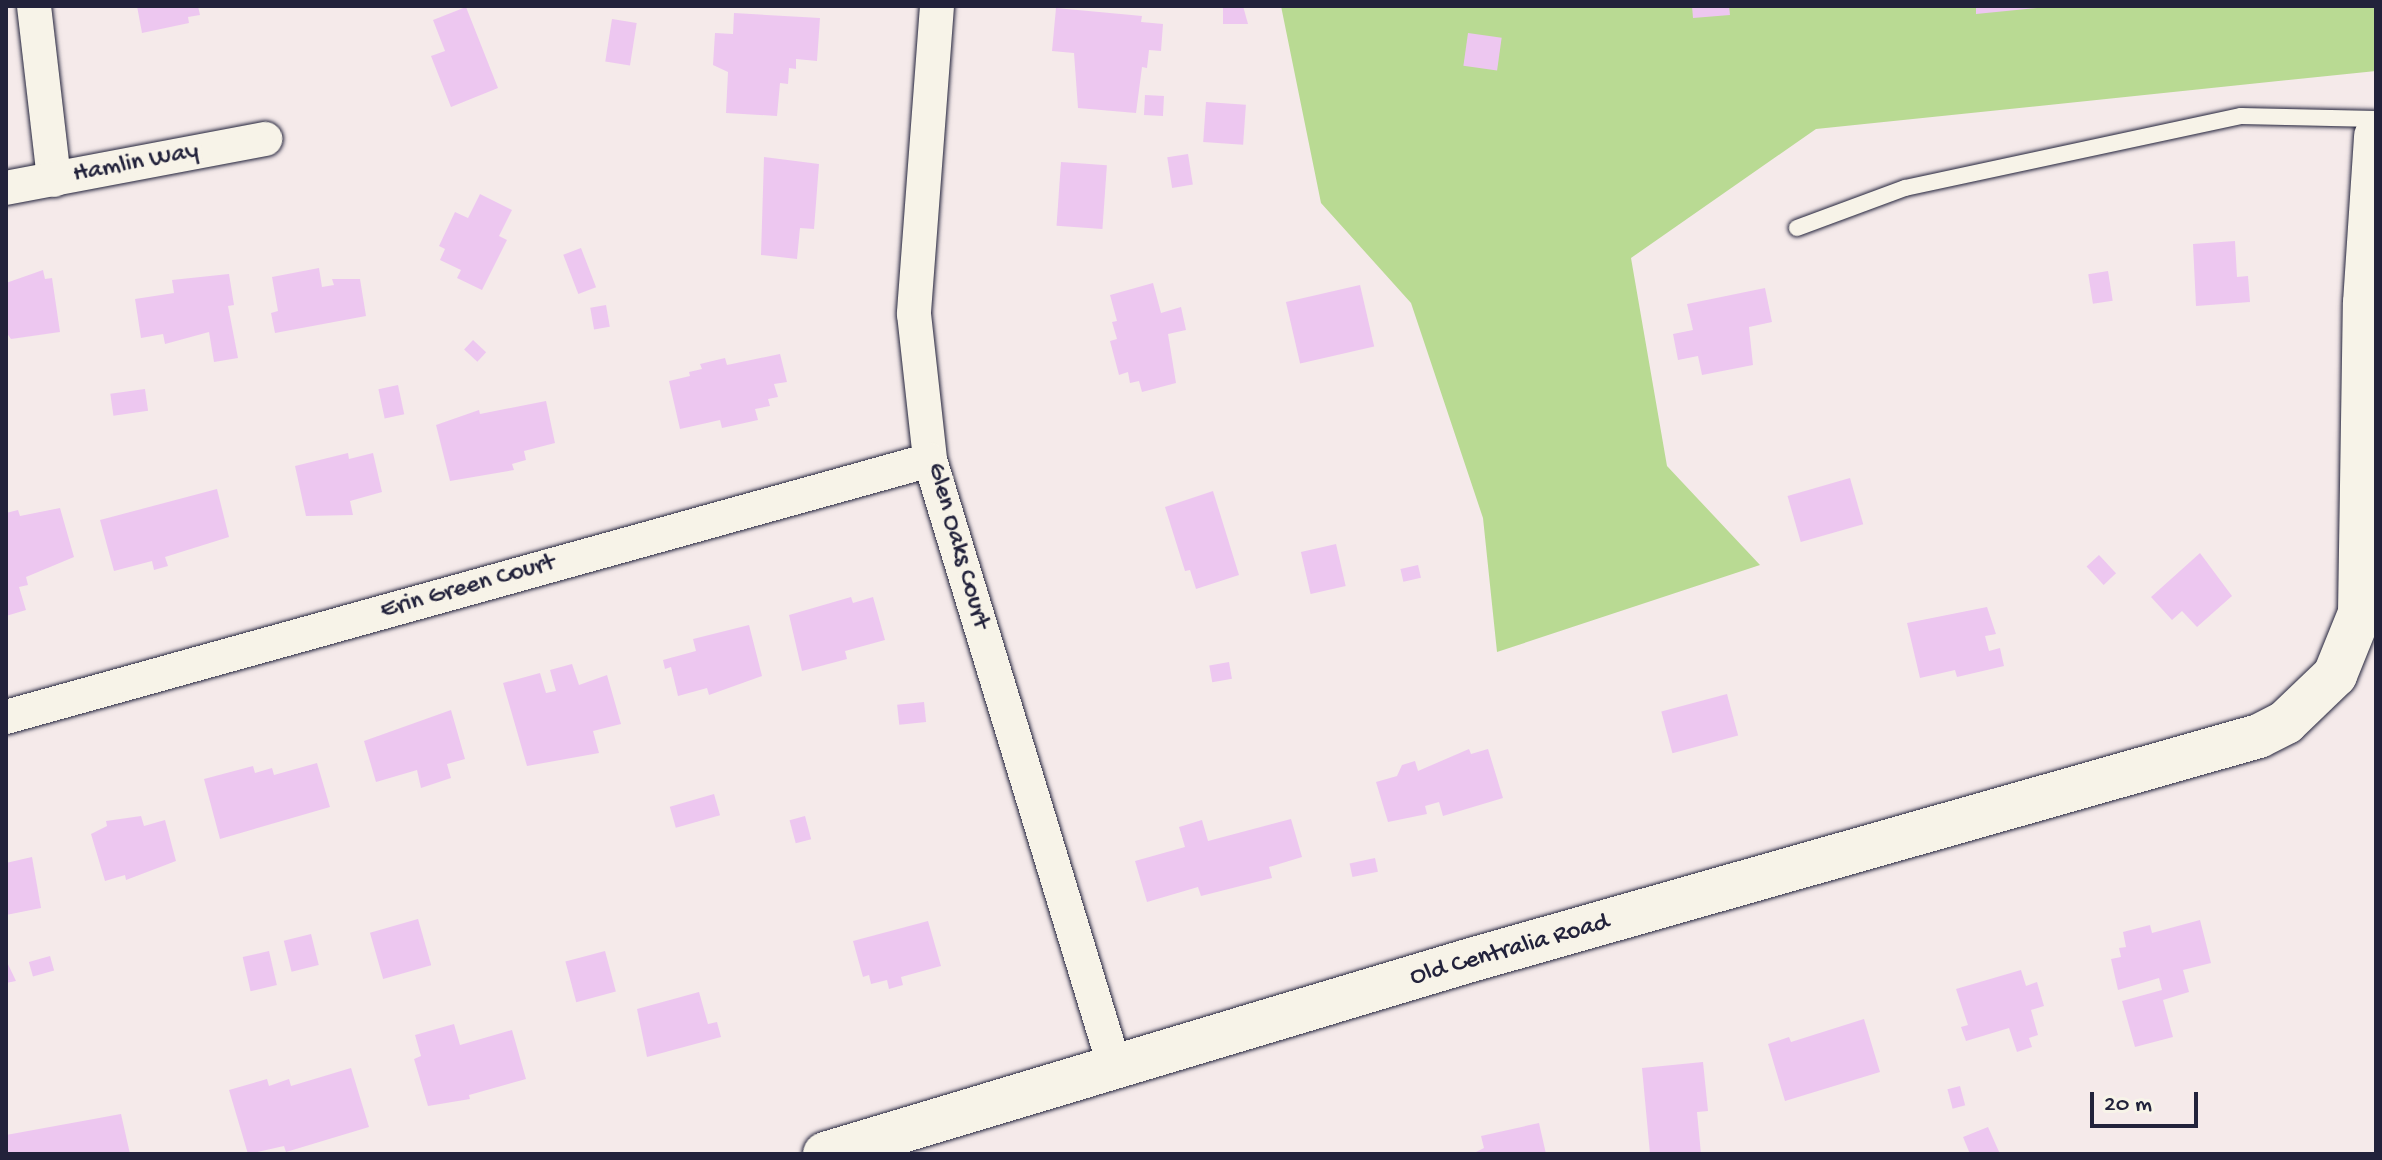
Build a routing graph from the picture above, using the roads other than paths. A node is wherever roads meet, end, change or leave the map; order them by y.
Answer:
1 (34, 6) edge
2 (937, 6) edge
3 (2376, 119) edge
4 (2376, 136) edge
5 (265, 139) dead end
6 (54, 180) junction
7 (6, 188) edge
8 (1797, 228) dead end
9 (930, 460) junction
10 (6, 717) edge
11 (1115, 1068) junction
12 (825, 1154) edge

1 - 6 street
2 - 9 street, Glen Oaks Court
3 - 8 lane
4 - 11 street, Old Centralia Road
5 - 6 street, Hamlin Way
6 - 7 street, Hamlin Way
9 - 10 street, Erin Green Court
9 - 11 street, Glen Oaks Court
11 - 12 street, Old Centralia Road

